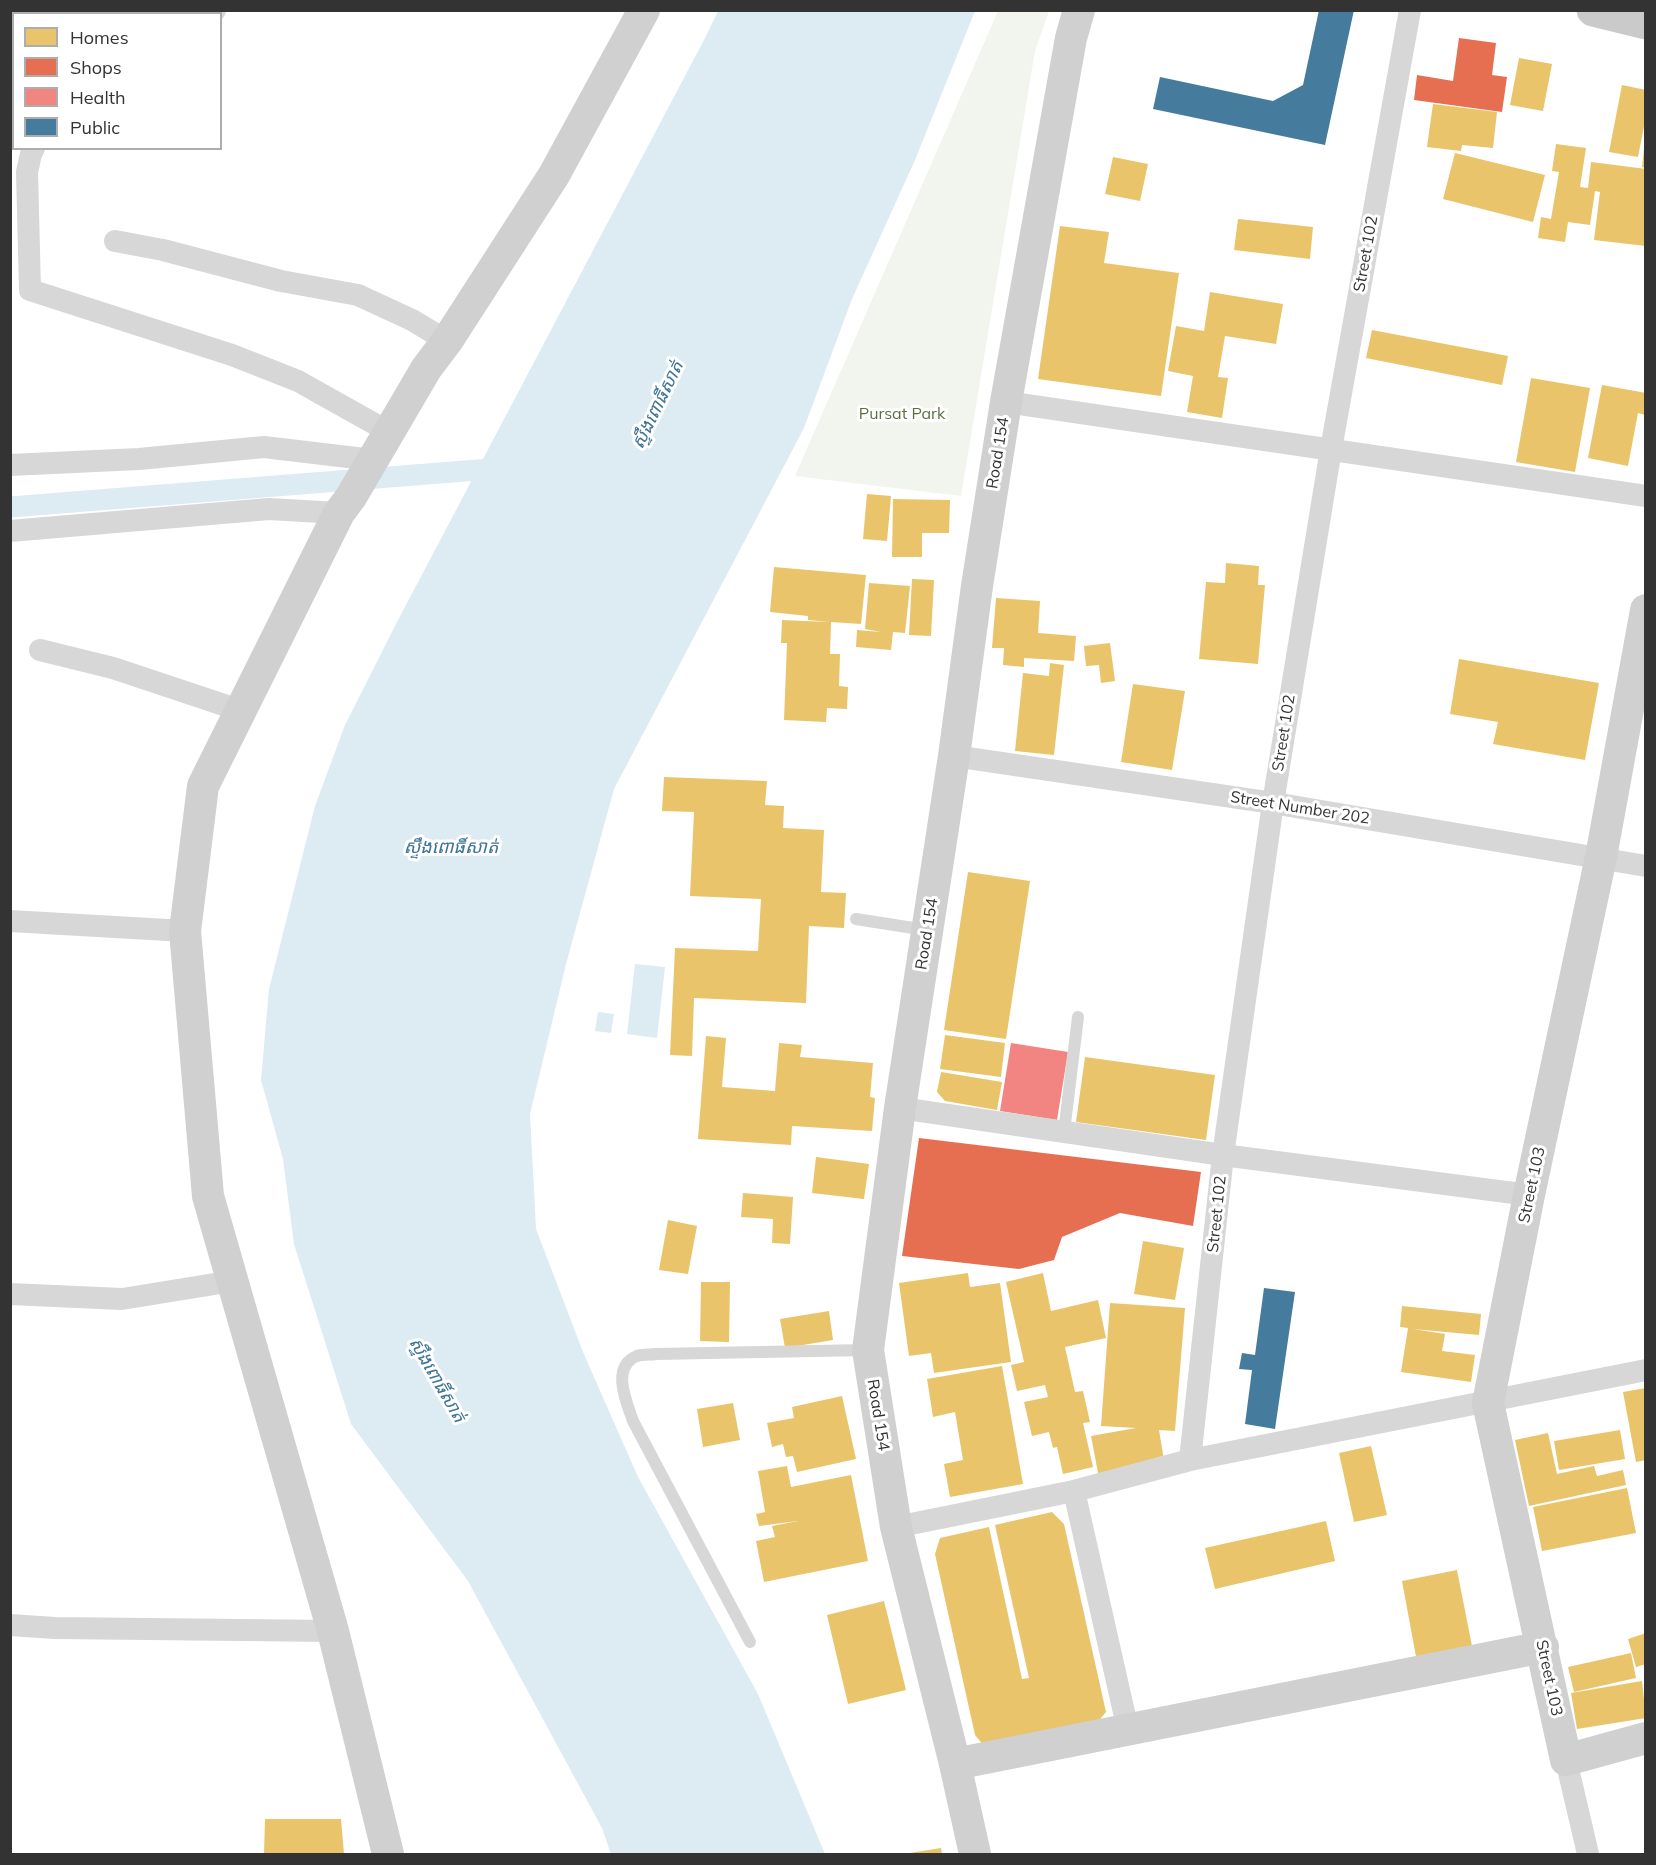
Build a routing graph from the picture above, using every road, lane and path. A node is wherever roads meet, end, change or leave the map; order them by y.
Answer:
1 (644, 10) edge
2 (1079, 10) edge
3 (1410, 10) edge
4 (1593, 10) edge
5 (1646, 23) edge
6 (33, 150) edge
7 (115, 241) dead end
8 (447, 341) junction
9 (1006, 402) junction
10 (389, 432) junction
11 (1331, 449) junction
12 (10, 465) edge
13 (370, 465) junction
14 (1646, 496) edge
15 (345, 505) junction
16 (10, 531) edge
17 (1646, 610) edge
18 (40, 650) dead end
19 (239, 710) junction
20 (954, 756) junction
21 (1273, 803) junction
22 (1601, 857) junction
23 (1646, 866) edge
24 (856, 919) dead end
25 (10, 921) edge
26 (927, 930) junction
27 (185, 931) junction
28 (1078, 1017) dead end
29 (900, 1108) junction
30 (1064, 1132) junction
31 (1223, 1155) junction
32 (1529, 1195) junction
33 (233, 1281) junction
34 (10, 1294) edge
35 (868, 1350) junction
36 (1646, 1370) edge
37 (1488, 1403) junction
38 (1190, 1460) junction
39 (1074, 1491) junction
40 (896, 1527) junction
41 (10, 1625) edge
42 (333, 1630) junction
43 (750, 1642) dead end
44 (1543, 1647) junction
45 (1128, 1730) junction
46 (1646, 1738) edge
47 (1566, 1760) junction
48 (955, 1764) junction
49 (388, 1854) edge
50 (975, 1854) edge
51 (1588, 1854) edge

1 - 8 street
2 - 9 street, Road 154
3 - 11 street, Street 102
4 - 5 main road
6 - 10 street
7 - 8 street
8 - 10 street
9 - 11 street
9 - 20 street, Road 154
10 - 13 street
11 - 14 street
11 - 21 street, Street 102
12 - 13 street
13 - 15 street
15 - 16 street
15 - 19 street
17 - 22 street, Street 103
18 - 19 street
19 - 27 street
20 - 21 street, Street Number 202
20 - 26 street, Road 154
21 - 22 street, Street Number 202
21 - 31 street, Street 102
22 - 23 street, Street Number 202
22 - 32 street, Street 103
24 - 26 lane
25 - 27 street
26 - 29 street, Road 154
27 - 33 street
28 - 30 lane
29 - 30 street
29 - 35 street, Road 154
30 - 31 street
31 - 32 street
31 - 38 street, Street 102
32 - 37 street, Street 103
33 - 34 street
33 - 42 street
35 - 40 street, Road 154
35 - 43 lane
36 - 37 street
37 - 38 street
37 - 44 street, Street 103
38 - 39 street
39 - 40 street
39 - 45 street
40 - 48 street, Road 154
41 - 42 street
42 - 49 street
44 - 45 street
44 - 47 street, Street 103
45 - 48 street
46 - 47 street
47 - 51 street
48 - 50 street, Road 154

